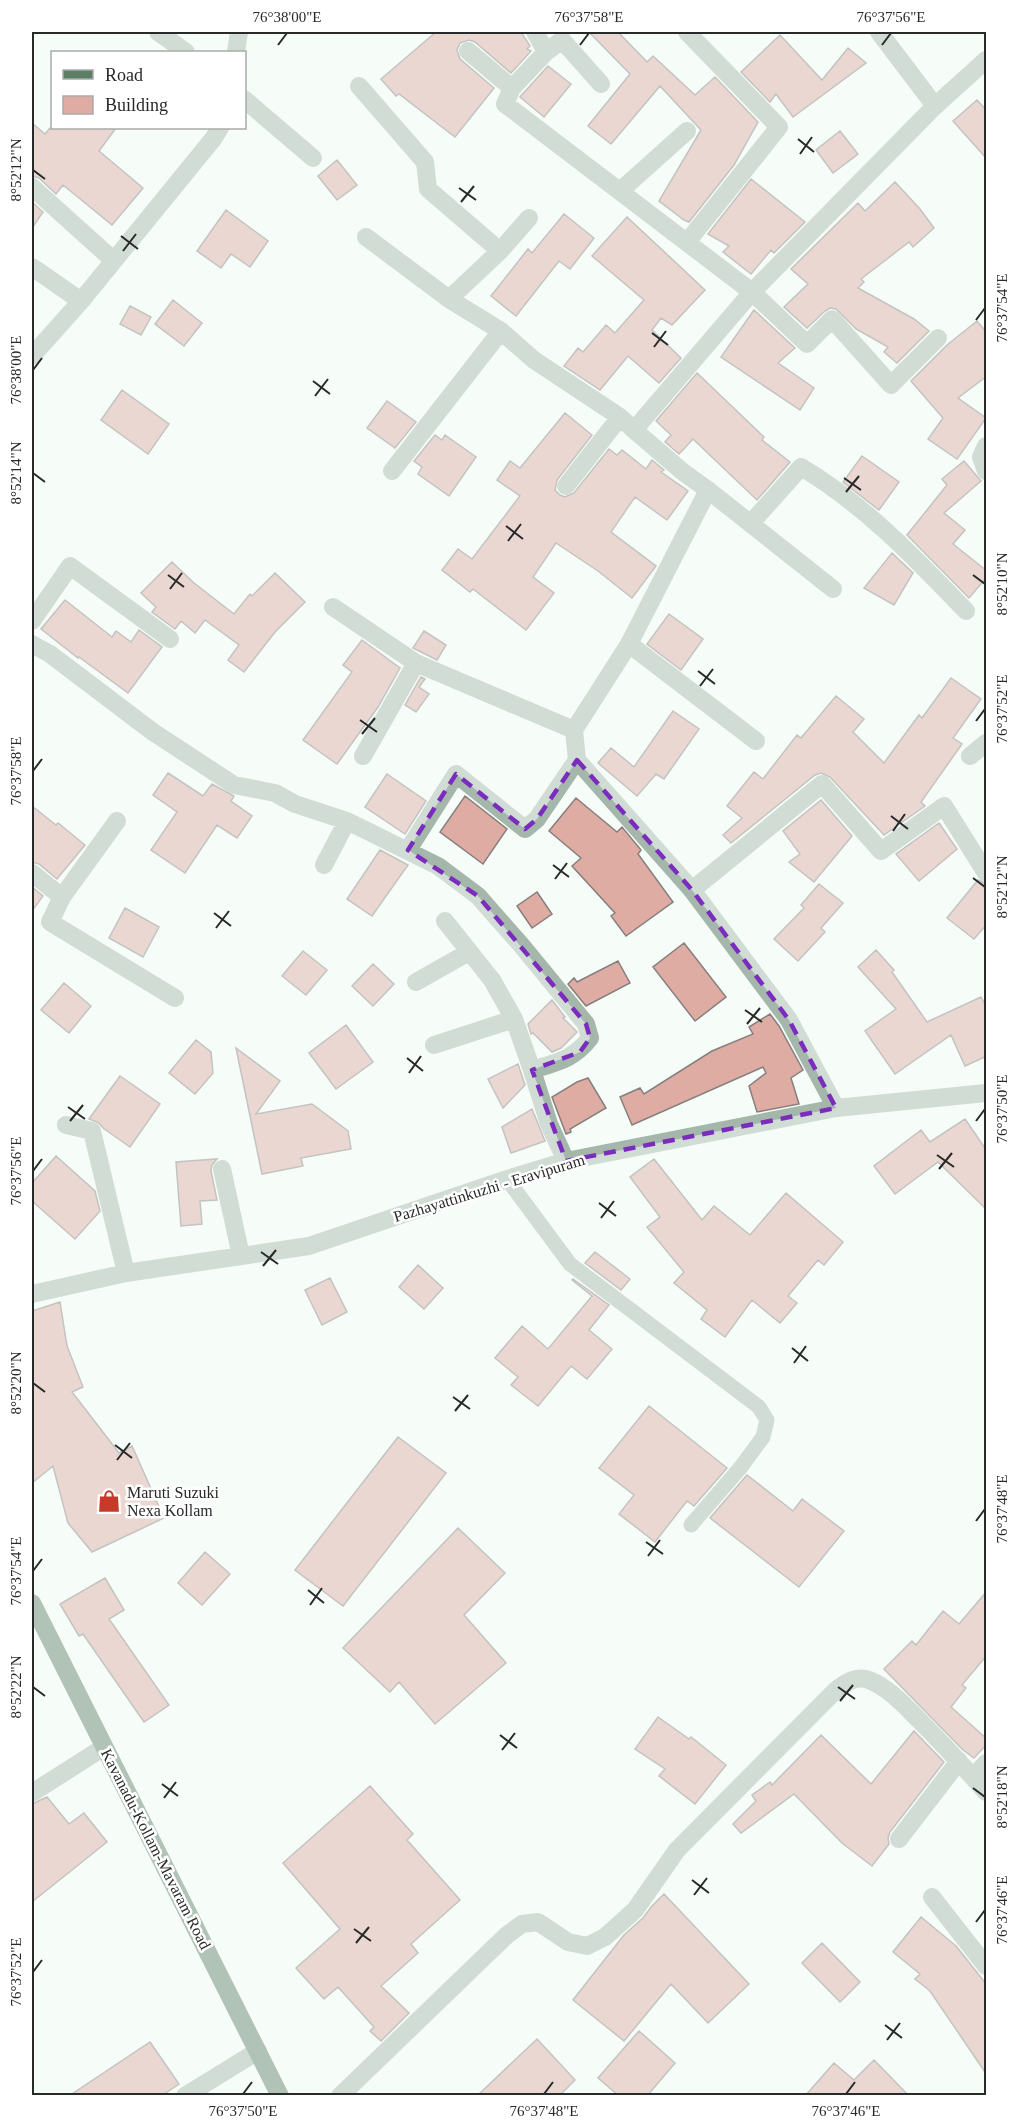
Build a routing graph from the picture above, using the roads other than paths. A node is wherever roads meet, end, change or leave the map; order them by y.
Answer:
1 (159, 32) edge
2 (239, 32) edge
3 (534, 32) edge
4 (687, 32) edge
5 (879, 32) edge
6 (567, 36) edge
7 (185, 51) edge
8 (236, 51) edge
9 (468, 51) dead end
10 (546, 52) junction
11 (987, 60) edge
12 (601, 84) dead end
13 (359, 86) dead end
14 (512, 88) junction
15 (246, 101) edge
16 (935, 106) junction
17 (219, 129) edge
18 (687, 131) dead end
19 (313, 158) dead end
20 (32, 187) edge
21 (620, 191) junction
22 (529, 218) dead end
23 (366, 237) dead end
24 (687, 242) junction
25 (500, 251) junction
26 (113, 260) junction
27 (32, 267) edge
28 (752, 292) junction
29 (449, 299) junction
30 (81, 301) junction
31 (501, 331) junction
32 (938, 338) dead end
33 (32, 356) edge
34 (620, 417) junction
35 (634, 430) junction
36 (987, 446) edge
37 (392, 471) dead end
38 (987, 471) edge
39 (566, 486) dead end
40 (708, 490) junction
41 (751, 523) junction
42 (833, 589) dead end
43 (333, 607) dead end
44 (966, 611) dead end
45 (32, 621) edge
46 (170, 639) dead end
47 (32, 644) edge
48 (629, 644) junction
49 (416, 663) junction
50 (574, 730) junction
51 (756, 741) dead end
52 (987, 743) edge
53 (363, 756) dead end
54 (970, 756) dead end
55 (577, 760) junction
56 (117, 821) dead end
57 (347, 821) junction
58 (408, 850) junction
59 (324, 866) dead end
60 (32, 873) edge
61 (987, 873) edge
62 (692, 890) junction
63 (62, 897) junction
64 (445, 921) dead end
65 (469, 952) junction
66 (416, 982) dead end
67 (175, 998) dead end
68 (514, 1019) junction
69 (434, 1045) dead end
70 (532, 1070) junction
71 (987, 1093) edge
72 (836, 1108) junction
73 (66, 1125) dead end
74 (566, 1161) junction
75 (222, 1169) dead end
76 (507, 1179) junction
77 (241, 1256) junction
78 (126, 1273) junction
79 (32, 1294) edge
80 (691, 1525) dead end
81 (32, 1603) edge
82 (104, 1747) junction
83 (959, 1761) junction
84 (987, 1762) edge
85 (973, 1777) junction
86 (987, 1792) edge
87 (32, 1793) edge
88 (899, 1839) dead end
89 (932, 1897) dead end
90 (987, 1966) edge
91 (258, 2052) junction
92 (185, 2096) edge
93 (280, 2096) edge
94 (340, 2096) edge

1 - 7 street
2 - 8 street
3 - 10 street
4 - 24 street
5 - 16 street
6 - 10 street
6 - 12 street
9 - 14 street
10 - 14 street
11 - 16 street
13 - 25 street
14 - 21 street
15 - 19 street
16 - 28 street
17 - 26 street
18 - 21 street
20 - 26 street
21 - 24 street
22 - 25 street
23 - 29 street
24 - 28 street
25 - 29 street
26 - 30 street
27 - 30 street
28 - 32 street
28 - 35 street
29 - 31 street
30 - 33 street
31 - 34 street
31 - 37 street
34 - 35 street
34 - 39 street
35 - 40 street
36 - 38 street
40 - 41 street
40 - 48 street
41 - 42 street
41 - 44 street
43 - 49 street
45 - 46 street
47 - 57 street
48 - 50 street
48 - 51 street
49 - 50 street
49 - 53 street
50 - 55 street
52 - 54 street
55 - 58 street
55 - 62 street
56 - 63 street
57 - 58 street
57 - 59 street
58 - 70 street
60 - 63 street
61 - 62 street
62 - 72 street
63 - 67 street
64 - 65 street
65 - 66 street
65 - 68 street
68 - 69 street
68 - 70 street
70 - 74 street
71 - 72 street, Pazhayattinkuzhi - Eravipuram
72 - 74 street, Pazhayattinkuzhi - Eravipuram
73 - 78 street
74 - 76 street, Pazhayattinkuzhi - Eravipuram
75 - 77 street
76 - 77 street, Pazhayattinkuzhi - Eravipuram
76 - 80 lane
77 - 78 street, Pazhayattinkuzhi - Eravipuram
78 - 79 street, Pazhayattinkuzhi - Eravipuram
81 - 82 main road, Kavanadu-Kollam-Mavaram Road
82 - 87 street
82 - 91 main road, Kavanadu-Kollam-Mavaram Road
83 - 85 street
83 - 88 street
83 - 94 street
84 - 85 street
85 - 86 street
89 - 90 street
91 - 92 street
91 - 93 main road, Kavanadu-Kollam-Mavaram Road

